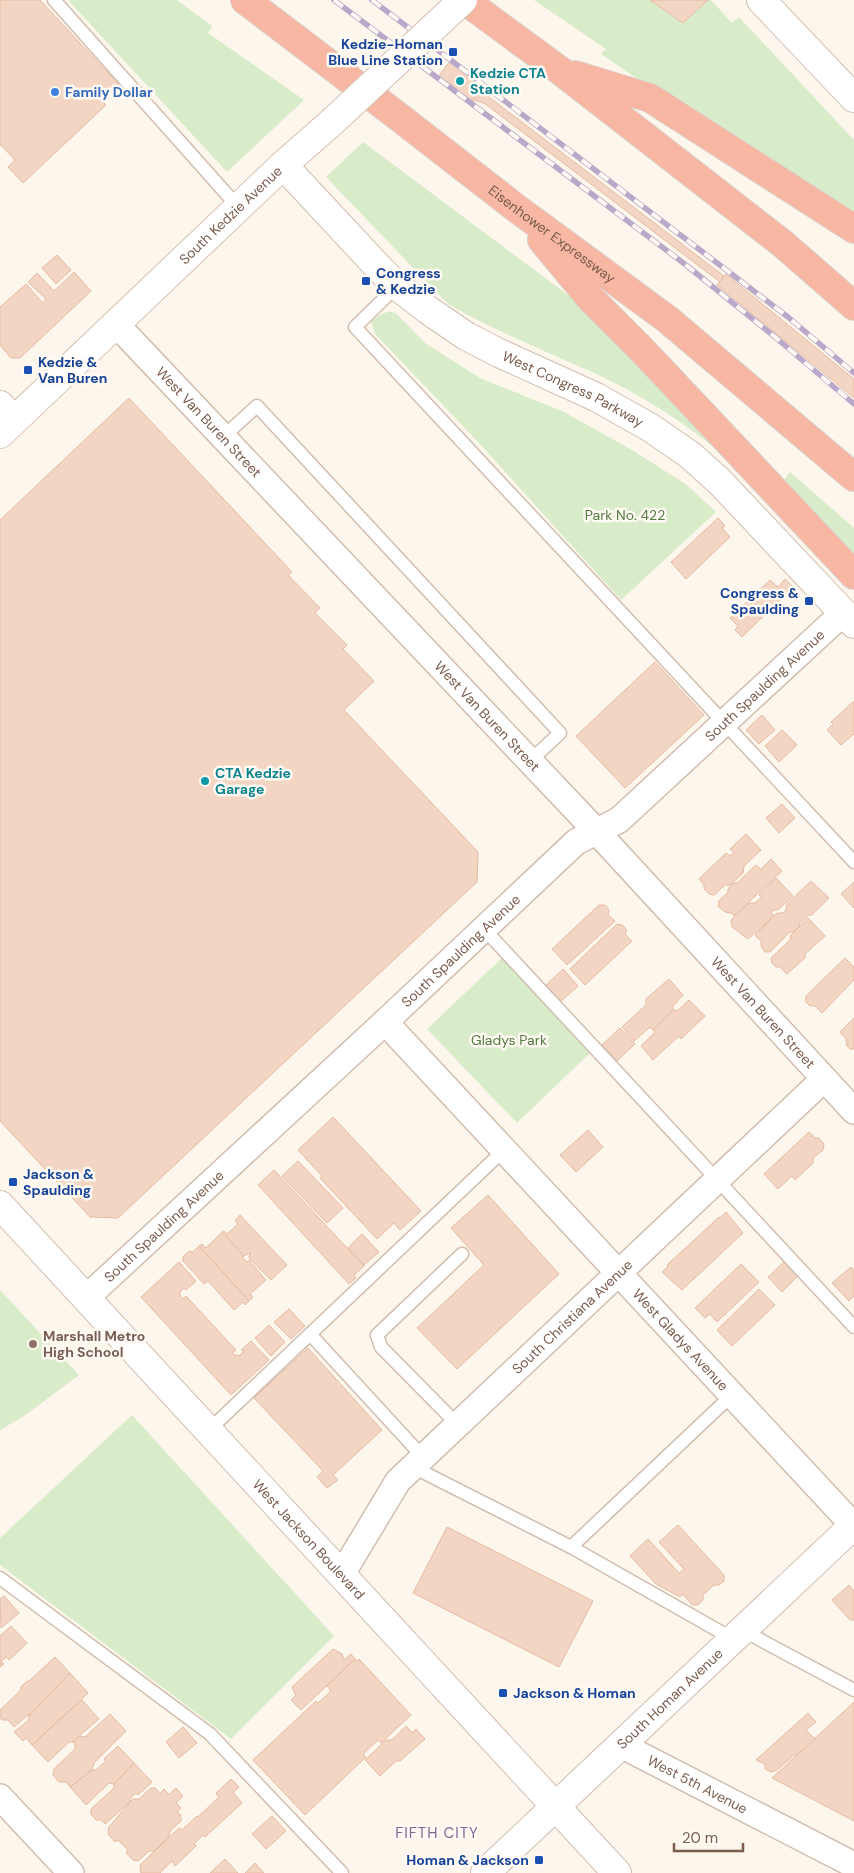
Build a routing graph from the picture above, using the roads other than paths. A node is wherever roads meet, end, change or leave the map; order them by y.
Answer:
1 (54, 0) edge
2 (245, 0) edge
3 (463, 0) edge
4 (761, 0) edge
5 (558, 69) junction
6 (854, 98) edge
7 (284, 165) junction
8 (239, 208) junction
9 (516, 208) junction
10 (854, 229) edge
11 (397, 286) junction
12 (854, 306) edge
13 (116, 324) junction
14 (5, 420) edge
15 (223, 437) junction
16 (854, 477) edge
17 (854, 575) edge
18 (849, 619) edge
19 (724, 723) junction
20 (530, 761) junction
21 (597, 832) junction
22 (854, 862) edge
23 (485, 930) junction
24 (385, 1022) junction
25 (824, 1079) junction
26 (854, 1112) edge
27 (504, 1150) junction
28 (717, 1180) junction
29 (0, 1205) edge
30 (462, 1254) dead end
31 (618, 1273) junction
32 (86, 1298) junction
33 (854, 1327) edge
34 (310, 1334) junction
35 (732, 1395) junction
36 (458, 1425) junction
37 (209, 1430) junction
38 (418, 1462) junction
39 (854, 1525) edge
40 (570, 1547) junction
41 (342, 1574) junction
42 (0, 1578) edge
43 (738, 1634) junction
44 (854, 1690) edge
45 (621, 1745) junction
46 (0, 1797) edge
47 (555, 1806) junction
48 (854, 1864) edge
49 (71, 1873) edge
50 (342, 1873) edge
51 (485, 1873) edge
52 (617, 1873) edge

1 - 8 lane
2 - 9 highway, Eisenhower Expressway
3 - 5 highway
3 - 7 street, South Kedzie Avenue, bridge
4 - 6 street
5 - 10 highway
5 - 12 highway
7 - 8 street, South Kedzie Avenue
7 - 11 street, West Congress Parkway
8 - 13 street, South Kedzie Avenue
9 - 16 highway, Eisenhower Expressway
9 - 17 highway
11 - 18 street, West Congress Parkway
11 - 19 lane
13 - 14 street, South Kedzie Avenue
13 - 15 street, West Van Buren Street
15 - 20 street, West Van Buren Street
15 - 20 lane
18 - 19 street, South Spaulding Avenue
19 - 21 street, South Spaulding Avenue
19 - 22 lane
20 - 21 street, West Van Buren Street
21 - 23 street, South Spaulding Avenue
21 - 25 street, West Van Buren Street
23 - 24 street, South Spaulding Avenue
23 - 28 lane
24 - 27 street, West Gladys Avenue
24 - 32 street, South Spaulding Avenue
25 - 26 street, West Van Buren Street
25 - 28 street, South Christiana Avenue
27 - 31 street, West Gladys Avenue
27 - 34 lane
28 - 31 street, South Christiana Avenue
28 - 33 lane
29 - 32 street, West Jackson Boulevard
30 - 36 lane
31 - 35 street, West Gladys Avenue
31 - 36 street, South Christiana Avenue
32 - 37 street, West Jackson Boulevard
34 - 37 lane
34 - 38 lane
35 - 39 street, West Gladys Avenue
35 - 40 lane
36 - 38 street, South Christiana Avenue
37 - 41 street, West Jackson Boulevard
38 - 40 lane
38 - 41 street, South Christiana Avenue
39 - 43 street, South Homan Avenue
40 - 43 lane
41 - 47 street, West Jackson Boulevard
42 - 50 lane
43 - 44 lane
43 - 45 street, South Homan Avenue
45 - 47 street, South Homan Avenue
45 - 48 street, West 5th Avenue
46 - 49 street
47 - 51 street, South Homan Avenue
47 - 52 street, West Jackson Boulevard

